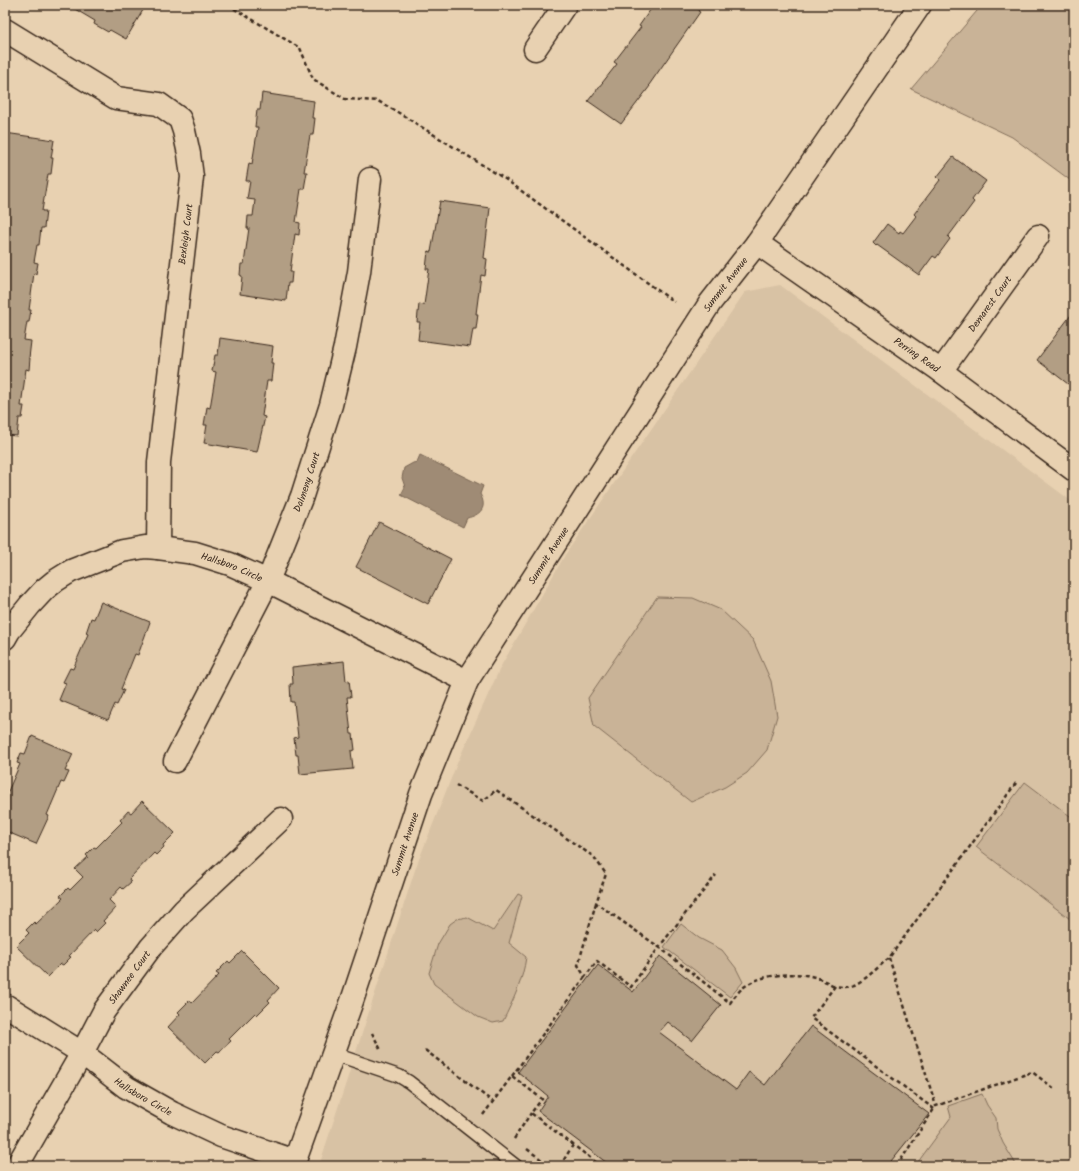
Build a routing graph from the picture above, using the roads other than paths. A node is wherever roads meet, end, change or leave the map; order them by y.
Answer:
1 (565, 5) edge
2 (920, 5) edge
3 (5, 30) edge
4 (535, 49) dead end
5 (370, 179) dead end
6 (1038, 236) dead end
7 (757, 243) junction
8 (941, 371) junction
9 (1074, 470) edge
10 (158, 548) junction
11 (268, 581) junction
12 (5, 638) edge
13 (467, 681) junction
14 (175, 761) dead end
15 (280, 819) dead end
16 (5, 1005) edge
17 (82, 1053) junction
18 (334, 1054) junction
19 (294, 1164) edge
20 (17, 1166) edge
21 (516, 1166) edge

1 - 4 street
2 - 7 street, Summit Avenue
3 - 10 street, Bexleigh Court
5 - 11 street, Dalmeny Court
6 - 8 street, Demarest Court
7 - 8 street, Perring Road
7 - 13 street, Summit Avenue
8 - 9 street, Perring Road
10 - 11 street, Hallsboro Circle
10 - 12 street, Hallsboro Circle
11 - 13 street, Hallsboro Circle
11 - 14 street, Dalmeny Court
13 - 18 street, Summit Avenue
15 - 17 street, Shawnee Court
16 - 17 street, Hallsboro Circle
17 - 19 street, Hallsboro Circle
17 - 20 street, Shawnee Court
18 - 19 street, Summit Avenue
18 - 21 lane

